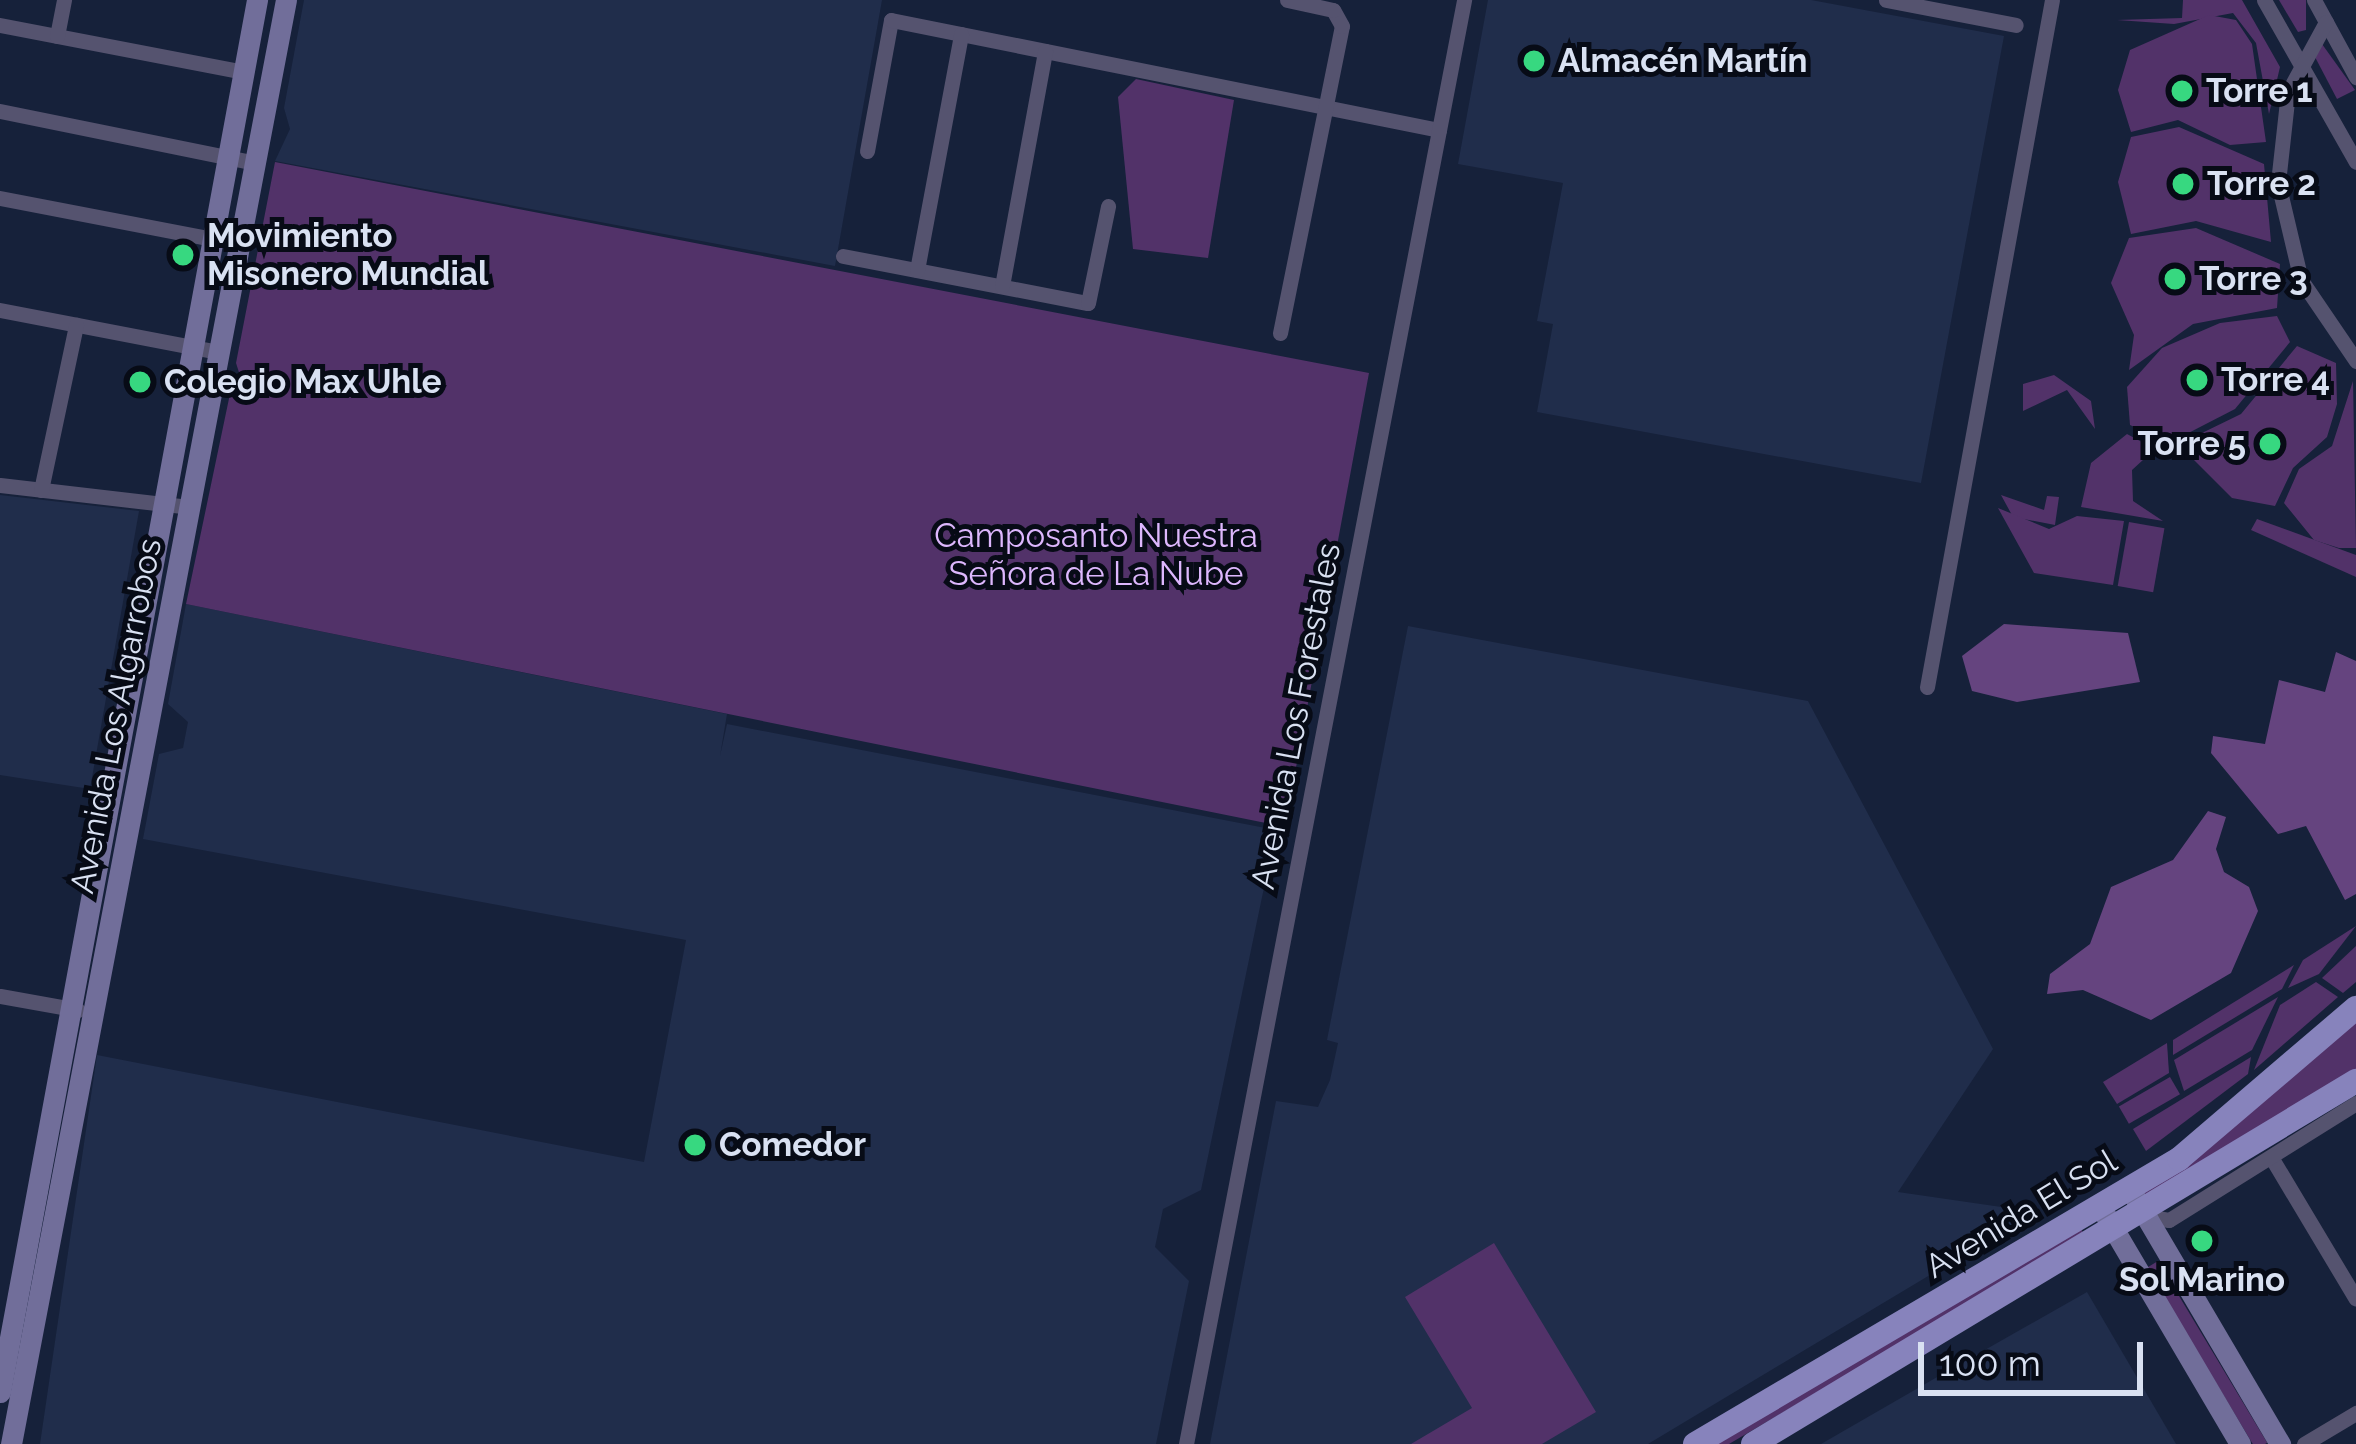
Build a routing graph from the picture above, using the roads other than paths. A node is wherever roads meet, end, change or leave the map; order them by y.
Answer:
1 (64, 0) edge
2 (257, 0) edge
3 (286, 0) edge
4 (1464, 0) edge
5 (1886, 0) edge
6 (2052, 0) edge
7 (2264, 0) edge
8 (2314, 0) edge
9 (1296, 1) edge
10 (2326, 22) junction
11 (0, 25) edge
12 (2016, 26) dead end
13 (961, 34) junction
14 (56, 36) junction
15 (1045, 51) junction
16 (2299, 62) junction
17 (243, 72) junction
18 (2356, 77) edge
19 (1325, 107) junction
20 (0, 111) edge
21 (1439, 130) junction
22 (867, 152) dead end
23 (226, 158) junction
24 (2356, 162) edge
25 (255, 163) junction
26 (0, 198) edge
27 (1108, 206) dead end
28 (212, 238) junction
29 (843, 256) dead end
30 (917, 270) junction
31 (1002, 286) junction
32 (0, 310) edge
33 (76, 325) junction
34 (1280, 333) dead end
35 (192, 346) junction
36 (219, 352) junction
37 (2356, 361) edge
38 (0, 485) edge
39 (41, 490) junction
40 (163, 504) junction
41 (189, 507) junction
42 (1927, 687) dead end
43 (0, 996) edge
44 (2356, 1008) edge
45 (82, 1011) junction
46 (2356, 1081) edge
47 (2356, 1103) edge
48 (2271, 1157) junction
49 (2130, 1189) junction
50 (2100, 1207) junction
51 (2146, 1216) junction
52 (2116, 1234) junction
53 (2356, 1299) edge
54 (0, 1392) edge
55 (2356, 1414) edge
56 (11, 1444) edge
57 (1186, 1444) edge
58 (1695, 1444) edge
59 (1753, 1444) edge
60 (2240, 1444) edge
61 (2280, 1444) edge
62 (2304, 1444) edge

1 - 14 street
2 - 17 street, Avenida Los Algarrobos
3 - 25 street, Avenida Los Algarrobos
4 - 21 street, Avenida Los Forestales
5 - 12 street
6 - 42 street
7 - 16 street
8 - 10 street
9 - 19 street
10 - 16 street
10 - 18 street
11 - 14 street
13 - 15 street
13 - 22 street
13 - 30 street
14 - 17 street
15 - 19 street
15 - 31 street
16 - 24 street
16 - 37 street
17 - 23 street, Avenida Los Algarrobos
19 - 21 street
19 - 34 street
20 - 23 street
21 - 57 street, Avenida Los Forestales
23 - 25 street
23 - 28 street, Avenida Los Algarrobos
25 - 36 street, Avenida Los Algarrobos
26 - 28 street
27 - 31 street
28 - 35 street, Avenida Los Algarrobos
29 - 30 street
30 - 31 street
32 - 33 street
33 - 35 street
33 - 39 street
35 - 36 street
35 - 40 street, Avenida Los Algarrobos
36 - 41 street, Avenida Los Algarrobos
38 - 39 street
39 - 40 street
40 - 41 street
40 - 45 street, Avenida Los Algarrobos
41 - 45 street, Avenida Los Algarrobos
43 - 45 street
44 - 49 main road, Avenida El Sol
45 - 54 street, Avenida Los Algarrobos
45 - 56 street, Avenida Los Algarrobos
46 - 51 main road, Avenida El Sol
47 - 48 street, Avenida El Sol
48 - 51 street, Avenida El Sol
48 - 53 street
49 - 50 main road, Avenida El Sol
49 - 51 street
50 - 52 street
50 - 58 main road, Avenida El Sol
51 - 52 main road, Avenida El Sol
51 - 61 street
52 - 59 main road, Avenida El Sol
52 - 60 street
55 - 62 street

